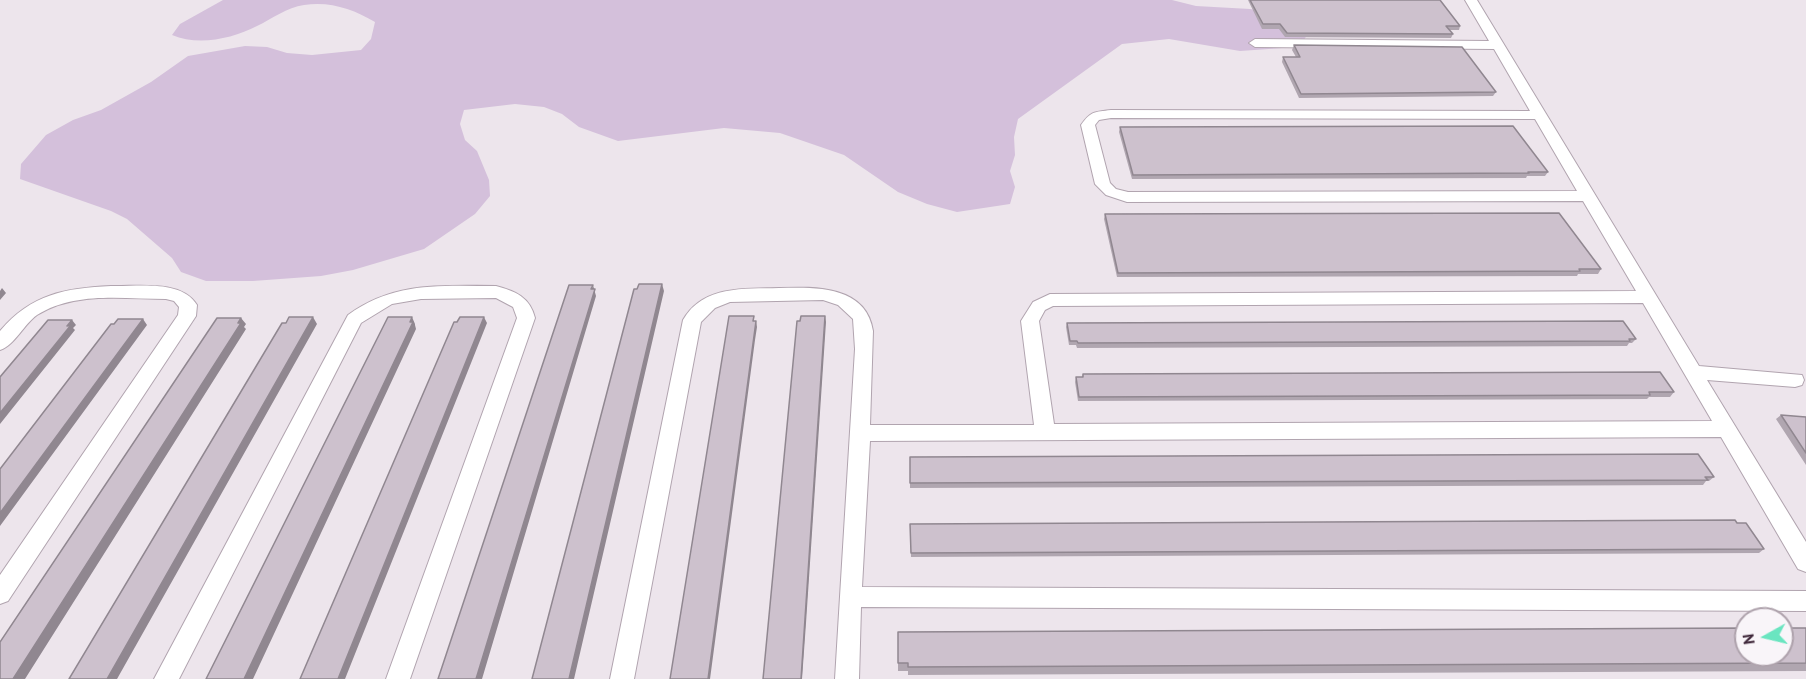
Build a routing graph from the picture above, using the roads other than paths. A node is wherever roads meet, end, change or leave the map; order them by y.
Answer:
1 (1471, 0) edge
2 (1255, 43) dead end
3 (1498, 45) junction
4 (1540, 115) junction
5 (1588, 196) junction
6 (1648, 297) junction
7 (0, 343) edge
8 (1693, 372) junction
9 (1795, 380) dead end
10 (1727, 429) junction
11 (1045, 432) junction
12 (861, 433) junction
13 (1806, 562) edge
14 (0, 594) edge
15 (850, 597) junction
16 (1806, 601) edge
17 (166, 679) edge
18 (398, 679) edge
19 (622, 679) edge
20 (847, 679) edge

1 - 3 street
2 - 3 street
3 - 4 street
4 - 5 street
4 - 5 street
5 - 6 street
6 - 8 street
6 - 11 street
7 - 14 street
8 - 9 street
8 - 10 street
10 - 11 street
10 - 13 street
11 - 12 street
12 - 15 street
12 - 19 street
15 - 16 street
15 - 20 street
17 - 18 street

